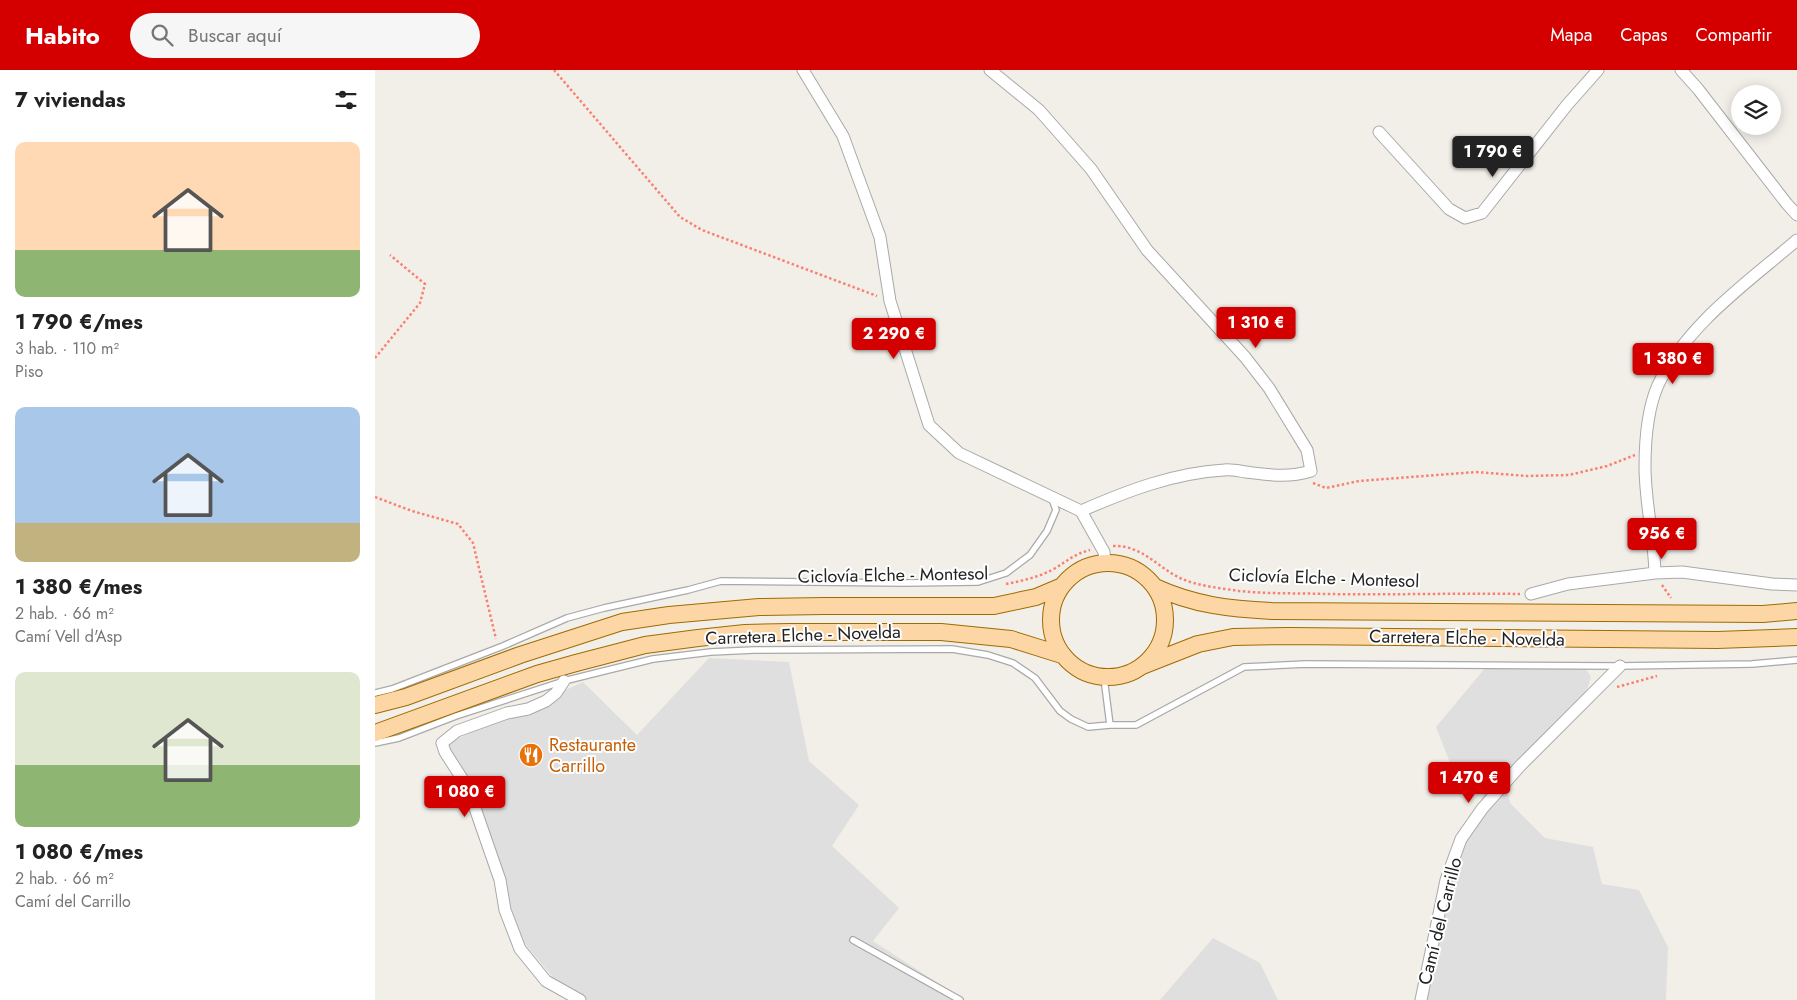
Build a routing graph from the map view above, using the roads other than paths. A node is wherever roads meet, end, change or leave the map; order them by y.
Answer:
1 (803, 70) edge
2 (990, 70) edge
3 (1598, 70) edge
4 (1681, 70) edge
5 (1379, 132) dead end
6 (1797, 215) edge
7 (1797, 240) edge
8 (1051, 497) junction
9 (1081, 510) junction
10 (1103, 555) junction
11 (1655, 573) junction
12 (1797, 585) edge
13 (1062, 586) junction
14 (1155, 587) junction
15 (1531, 594) road end
16 (1797, 611) edge
17 (1797, 637) edge
18 (1063, 655) junction
19 (1797, 660) edge
20 (1142, 666) junction
21 (1620, 666) junction
22 (1105, 678) junction
23 (564, 681) junction
24 (375, 693) edge
25 (375, 705) edge
26 (1109, 725) junction
27 (375, 733) edge
28 (375, 744) edge
29 (853, 940) dead end
30 (580, 1000) edge
31 (960, 1000) edge
32 (1421, 1000) edge

1 - 8 street
2 - 9 street
3 - 5 street
4 - 6 street
7 - 11 street
8 - 9 street
8 - 24 lane
9 - 10 street
10 - 13 main road
10 - 14 main road
11 - 12 street
11 - 15 street
13 - 18 main road
13 - 25 main road, Carretera Elche - Novelda
14 - 16 main road, Carretera Elche - Novelda
14 - 20 main road
17 - 20 main road, Carretera Elche - Novelda
18 - 22 main road
18 - 27 main road, Carretera Elche - Novelda
19 - 21 lane
20 - 22 main road
21 - 26 lane
21 - 32 street, Camí del Carrillo
22 - 26 lane
23 - 26 lane
23 - 28 lane
23 - 30 street
29 - 31 lane

